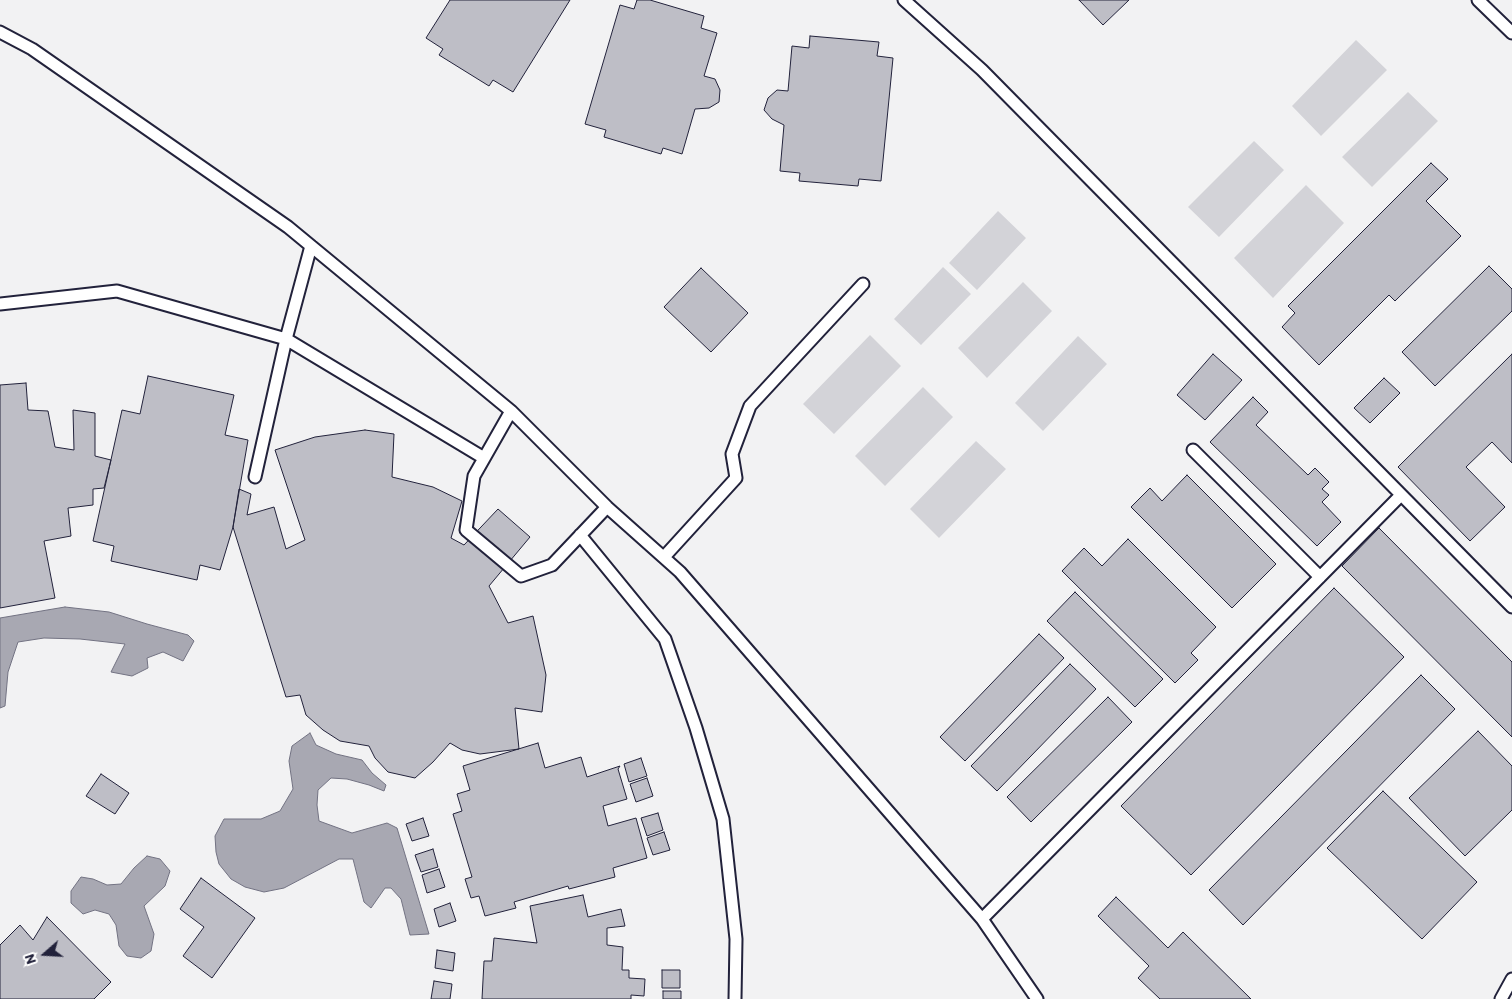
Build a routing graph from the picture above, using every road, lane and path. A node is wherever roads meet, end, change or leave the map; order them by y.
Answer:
1 (904, 0) edge
2 (1478, 0) edge
3 (0, 32) edge
4 (1512, 33) edge
5 (311, 246) junction
6 (863, 284) dead end
7 (0, 304) edge
8 (286, 339) junction
9 (511, 411) junction
10 (1193, 450) dead end
11 (484, 458) junction
12 (255, 477) dead end
13 (1401, 495) junction
14 (607, 507) junction
15 (580, 535) junction
16 (664, 557) junction
17 (1320, 577) junction
18 (1512, 607) edge
19 (982, 919) junction
20 (1512, 979) edge
21 (735, 999) edge
22 (1036, 999) edge
23 (1501, 999) edge

1 - 13 lane
2 - 4 lane
3 - 5 lane
5 - 8 lane
5 - 9 lane
6 - 16 lane
7 - 8 lane
8 - 11 lane
8 - 12 lane
9 - 11 lane
9 - 14 lane
10 - 17 lane
11 - 15 lane
13 - 17 lane
13 - 18 lane
14 - 15 lane
14 - 16 lane
15 - 21 lane
16 - 19 lane
17 - 19 lane
19 - 22 lane
20 - 23 lane

